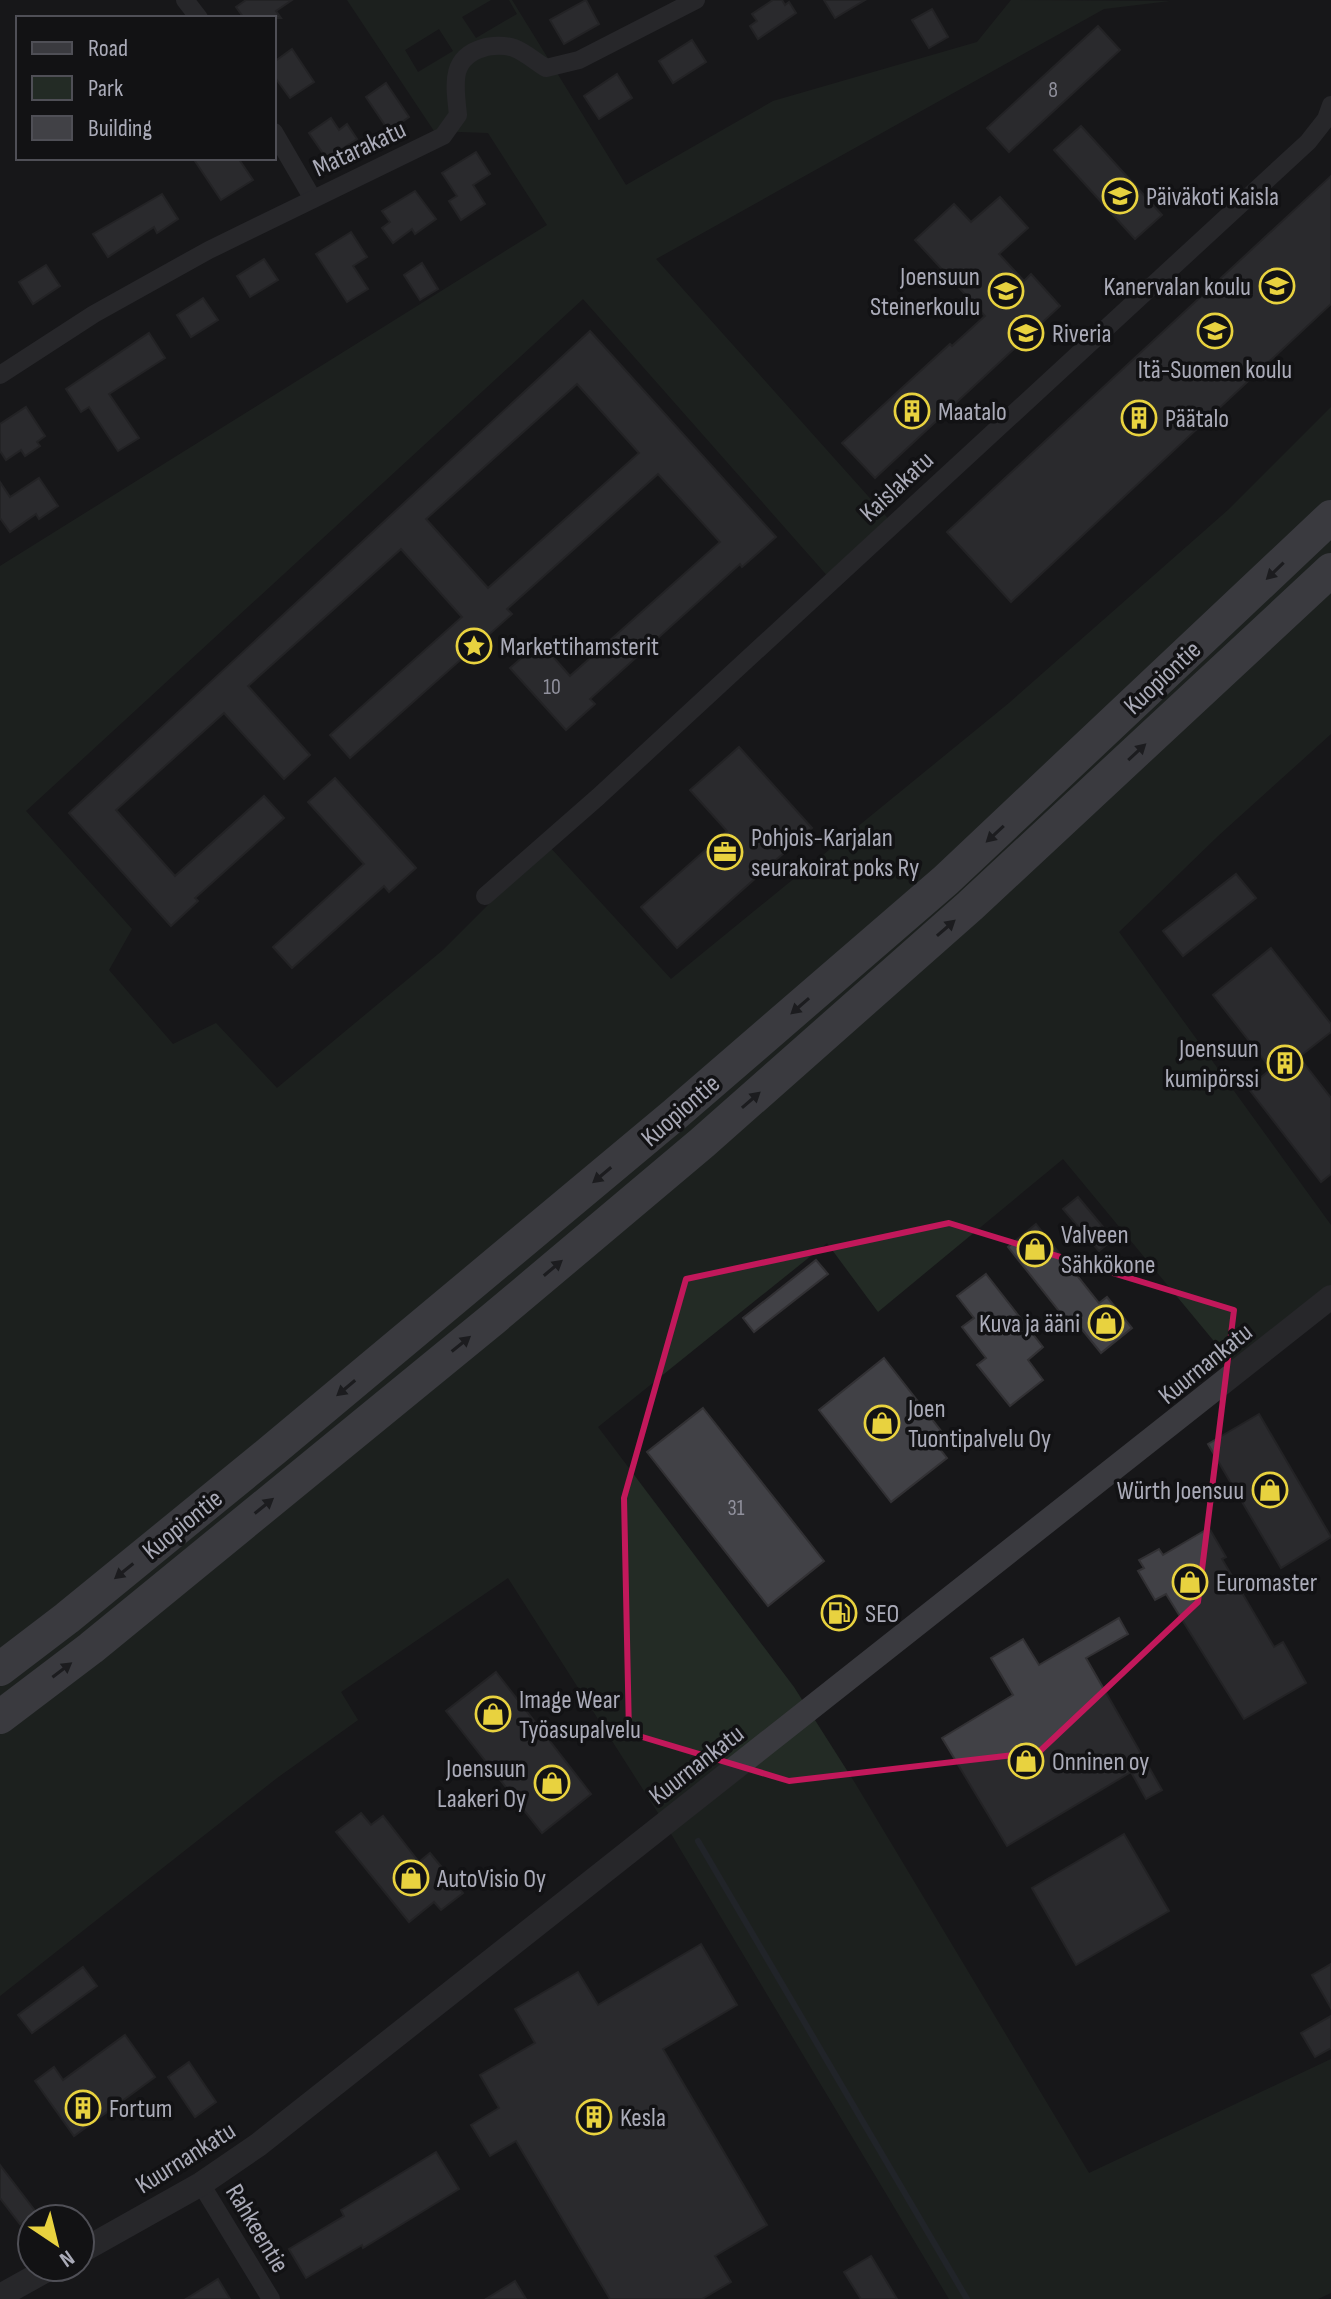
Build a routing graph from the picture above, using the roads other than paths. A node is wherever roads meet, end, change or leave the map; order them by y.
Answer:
1 (185, 0) edge
2 (696, 0) edge
3 (197, 16) edge
4 (1331, 105) edge
5 (276, 135) edge
6 (313, 199) junction
7 (0, 375) edge
8 (1331, 517) edge
9 (1331, 570) edge
10 (485, 896) dead end
11 (1331, 1297) edge
12 (0, 1669) edge
13 (0, 1717) edge
14 (201, 2184) junction
15 (96, 2243) edge
16 (23, 2283) edge
17 (0, 2296) edge
18 (271, 2299) edge

1 - 3 street
2 - 6 street, Matarakatu
4 - 10 street, Kaislakatu
5 - 6 street
6 - 7 street, Matarakatu
8 -> 12 highway, Kuopiontie
13 -> 9 highway, Kuopiontie
11 - 14 street, Kuurnankatu
14 - 15 street, Kuurnankatu
14 - 18 street, Rahkeentie
16 - 17 street

